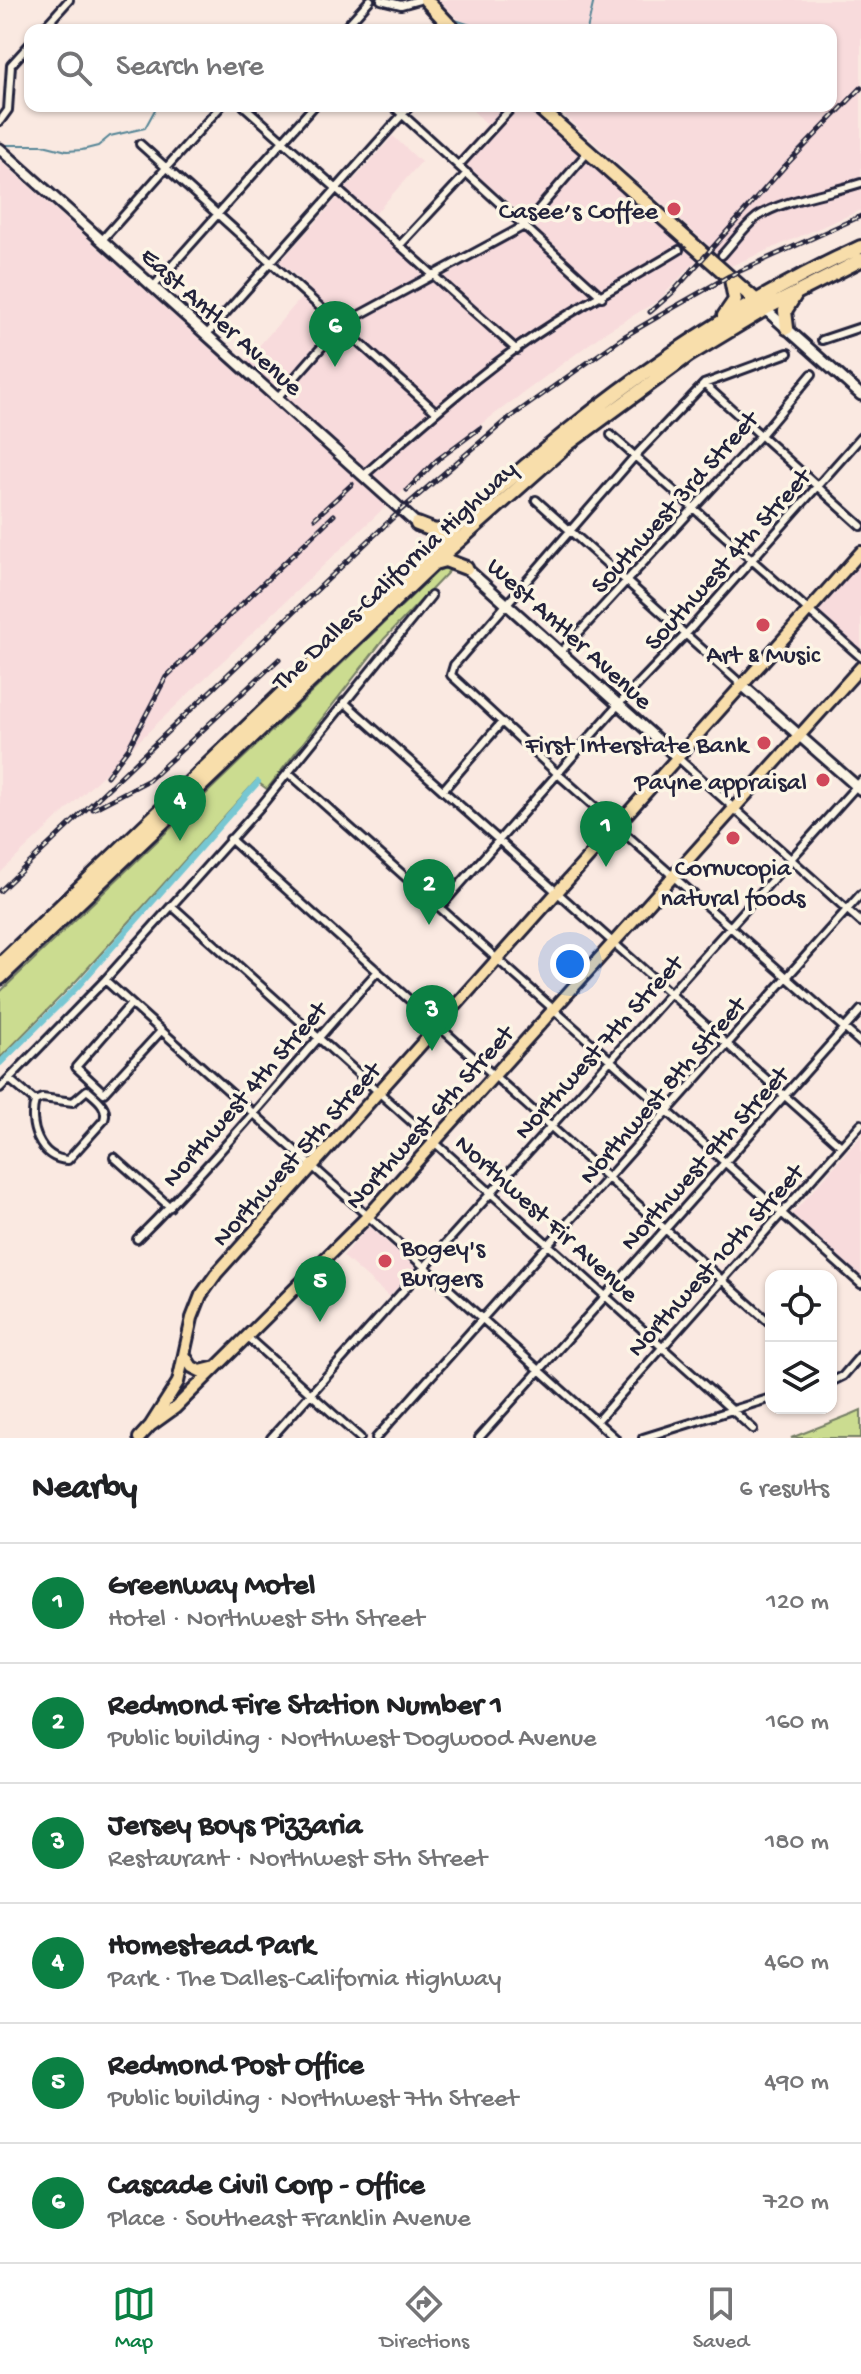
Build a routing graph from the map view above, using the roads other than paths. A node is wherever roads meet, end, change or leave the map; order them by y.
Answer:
1 (69, 0) edge
2 (370, 0) edge
3 (381, 0) edge
4 (419, 0) edge
5 (426, 0) edge
6 (47, 24) edge
7 (348, 24) edge
8 (448, 24) edge
9 (24, 51) edge
10 (215, 112) edge
11 (251, 112) edge
12 (309, 112) edge
13 (400, 112) edge
14 (508, 112) edge
15 (544, 112) edge
16 (402, 114) junction
17 (0, 121) edge
18 (284, 141) junction
19 (140, 144) dead end
20 (0, 149) edge
21 (588, 152) junction
22 (459, 165) junction
23 (165, 167) junction
24 (467, 173) junction
25 (861, 183) edge
26 (337, 187) junction
27 (218, 213) junction
28 (524, 226) junction
29 (102, 240) junction
30 (401, 244) junction
31 (861, 247) edge
32 (679, 250) dead end
33 (722, 255) dead end
34 (861, 260) edge
35 (272, 261) junction
36 (435, 276) junction
37 (730, 278) junction
38 (153, 287) junction
39 (798, 291) junction
40 (602, 297) junction
41 (760, 305) junction
42 (721, 321) junction
43 (341, 325) junction
44 (861, 327) edge
45 (787, 328) junction
46 (207, 334) junction
47 (822, 340) dead end
48 (517, 350) junction
49 (788, 353) dead end
50 (812, 374) dead end
51 (704, 384) junction
52 (861, 395) edge
53 (277, 398) junction
54 (436, 412) junction
55 (611, 435) dead end
56 (761, 435) junction
57 (861, 437) edge
58 (635, 456) junction
59 (363, 476) junction
60 (817, 486) junction
61 (536, 500) dead end
62 (694, 509) junction
63 (417, 524) junction
64 (861, 526) edge
65 (571, 532) junction
66 (457, 534) junction
67 (861, 552) edge
68 (428, 560) junction
69 (752, 560) junction
70 (466, 568) junction
71 (628, 582) junction
72 (431, 596) dead end
73 (507, 605) junction
74 (809, 611) junction
75 (686, 634) junction
76 (561, 652) junction
77 (861, 657) edge
78 (861, 667) edge
79 (742, 685) junction
80 (344, 702) junction
81 (619, 704) junction
82 (502, 722) junction
83 (799, 736) junction
84 (678, 758) junction
85 (289, 773) junction
86 (559, 775) junction
87 (860, 785) edge
88 (444, 789) junction
89 (735, 809) junction
90 (618, 825) junction
91 (230, 839) junction
92 (500, 840) junction
93 (791, 859) junction
94 (673, 875) junction
95 (558, 893) junction
96 (861, 894) edge
97 (172, 906) junction
98 (440, 907) junction
99 (847, 909) junction
100 (861, 922) edge
101 (731, 926) junction
102 (613, 941) junction
103 (498, 959) junction
104 (0, 964) edge
105 (378, 971) junction
106 (787, 977) junction
107 (0, 978) edge
108 (105, 980) junction
109 (670, 993) junction
110 (131, 1004) junction
111 (554, 1009) junction
112 (861, 1010) edge
113 (438, 1026) junction
114 (844, 1029) junction
115 (161, 1031) junction
116 (318, 1037) junction
117 (861, 1043) edge
118 (728, 1044) junction
119 (611, 1060) junction
120 (494, 1076) junction
121 (9, 1079) junction
122 (0, 1088) edge
123 (380, 1093) junction
124 (784, 1096) junction
125 (35, 1101) junction
126 (667, 1111) junction
127 (254, 1114) junction
128 (861, 1124) edge
129 (551, 1127) junction
130 (435, 1143) junction
131 (841, 1146) junction
132 (114, 1157) dead end
133 (725, 1162) junction
134 (313, 1167) junction
135 (609, 1179) junction
136 (491, 1193) junction
137 (170, 1207) junction
138 (781, 1213) junction
139 (368, 1216) junction
140 (665, 1229) junction
141 (137, 1239) dead end
142 (549, 1245) junction
143 (425, 1267) junction
144 (721, 1279) junction
145 (861, 1284) edge
146 (605, 1296) junction
147 (483, 1319) junction
148 (765, 1319) edge
149 (246, 1336) junction
150 (662, 1347) junction
151 (861, 1355) edge
152 (185, 1356) junction
153 (217, 1366) junction
154 (540, 1370) junction
155 (837, 1378) edge
156 (310, 1394) junction
157 (765, 1400) edge
158 (733, 1410) junction
159 (597, 1421) junction
160 (150, 1426) junction
161 (753, 1429) dead end
162 (139, 1438) edge
163 (271, 1438) edge
164 (360, 1438) edge
165 (376, 1438) edge
166 (479, 1438) edge
167 (615, 1438) edge
168 (643, 1438) edge

1 - 6 street
2 - 7 street
3 - 4 street
5 - 8 highway
9 - 17 street
10 - 23 street
11 - 18 street
12 - 18 street
13 - 16 street
14 - 22 street
15 - 21 highway
16 - 22 street
16 - 26 street
18 - 26 street
18 - 27 street
19 - 23 street
20 - 29 street, East Antler Avenue
21 - 28 street
21 - 37 highway
22 - 24 street
23 - 27 street
23 - 29 street
24 - 28 street
24 - 30 street
25 - 33 street
26 - 30 street
26 - 35 street
27 - 35 street
27 - 38 street
28 - 36 street
28 - 40 street
29 - 38 street, East Antler Avenue
30 - 36 street
31 - 41 highway, The Dalles-California Highway
32 - 40 street
34 - 39 highway, The Dalles-California Highway
35 - 43 street
35 - 46 street
36 - 43 street
36 - 48 street
37 - 41 highway
37 - 42 highway
38 - 46 street, East Antler Avenue
39 - 41 highway, The Dalles-California Highway
39 - 45 highway
40 - 48 street
41 - 42 highway, The Dalles-California Highway
41 - 45 street
41 - 66 highway, The Dalles-California Highway
42 - 66 highway, The Dalles-California Highway
43 - 53 street
43 - 54 street
44 - 47 street
45 - 52 street
46 - 53 street, East Antler Avenue
48 - 54 street
49 - 51 street
50 - 56 street, Southwest 3rd Street
51 - 56 street
51 - 58 street
53 - 59 street, East Antler Avenue
54 - 59 street
55 - 58 street
56 - 60 street
56 - 62 street, Southwest 3rd Street
57 - 60 street, Southwest 4th Street
58 - 62 street
58 - 65 street
59 - 63 street, East Antler Avenue
60 - 64 street
60 - 69 street, Southwest 4th Street
61 - 65 street
62 - 69 street
62 - 71 street, Southwest 3rd Street
63 - 66 highway
63 - 68 highway
65 - 71 street
65 - 73 street
66 - 68 highway, The Dalles-California Highway
66 - 70 highway
67 - 74 main road, Northwest 5th Street
68 - 70 highway
68 - 104 highway, The Dalles-California Highway
68 - 107 highway, The Dalles-California Highway
69 - 74 street
69 - 75 street, Southwest 4th Street
70 - 73 street, West Antler Avenue
71 - 75 street
71 - 76 street, Southwest 3rd Street
72 - 80 street
73 - 76 street, West Antler Avenue
73 - 82 street
74 - 77 street
74 - 79 main road, Northwest 5th Street
75 - 79 street
75 - 81 street, Southwest 4th Street
76 - 81 street, West Antler Avenue
78 - 83 main road, Northwest 6th Street
79 - 83 street
79 - 84 main road, Northwest 5th Street
80 - 85 street
80 - 88 street
81 - 84 street, West Antler Avenue
81 - 86 street
82 - 86 street
82 - 88 street
83 - 87 street
83 - 89 main road, Northwest 6th Street
84 - 89 street, West Antler Avenue
84 - 90 main road, Northwest 5th Street
85 - 91 street
85 - 98 street
86 - 90 street
86 - 92 street
87 - 93 street, Northwest 7th Street
88 - 92 street
89 - 93 street, West Antler Avenue
89 - 94 main road, Northwest 6th Street
90 - 94 street
90 - 95 main road, Northwest 5th Street
91 - 97 street
91 - 105 street
92 - 95 street
92 - 98 street
93 - 99 street, West Antler Avenue
93 - 101 street, Northwest 7th Street
94 - 101 street
94 - 102 main road, Northwest 6th Street
95 - 102 street
95 - 103 main road, Northwest 5th Street
96 - 99 street, Northwest 8th Street
97 - 108 street
97 - 116 street, Northwest Fir Avenue
98 - 103 street
99 - 100 street, West Antler Avenue
99 - 106 street, Northwest 8th Street
101 - 106 street
101 - 109 street, Northwest 7th Street
102 - 109 street
102 - 111 main road, Northwest 6th Street
103 - 111 street
103 - 113 main road, Northwest 5th Street
105 - 113 street
105 - 116 street, Northwest 4th Street
106 - 114 street
106 - 118 street, Northwest 8th Street
108 - 110 street
108 - 121 street
109 - 118 street
109 - 119 street, Northwest 7th Street
110 - 115 street
110 - 115 street
111 - 119 street
111 - 120 main road, Northwest 6th Street
112 - 114 street, Northwest 9th Street
113 - 120 street
113 - 123 main road, Northwest 5th Street
114 - 117 street
114 - 124 street, Northwest 9th Street
115 - 127 street
116 - 123 street, Northwest Fir Avenue
116 - 127 street, Northwest 4th Street
118 - 124 street
118 - 126 street, Northwest 8th Street
119 - 126 street
119 - 129 street, Northwest 7th Street
120 - 129 street
120 - 130 main road, Northwest 6th Street
121 - 122 street
121 - 125 street
123 - 130 street, Northwest Fir Avenue
123 - 134 main road, Northwest 5th Street
124 - 131 street
124 - 133 street, Northwest 9th Street
125 - 125 street
126 - 133 street
126 - 135 street, Northwest 8th Street
127 - 134 street
127 - 137 street, Northwest 4th Street
128 - 131 street, Northwest 10th Street
129 - 135 street
129 - 136 street, Northwest 7th Street
130 - 136 street, Northwest Fir Avenue
130 - 139 main road, Northwest 6th Street
131 - 138 street, Northwest 10th Street
132 - 137 street
133 - 138 street
133 - 140 street, Northwest 9th Street
134 - 139 street
134 - 152 main road, Northwest 5th Street
135 - 140 street
135 - 142 street, Northwest 8th Street
136 - 142 street, Northwest Fir Avenue
136 - 143 street, Northwest 7th Street
137 - 141 street, Northwest 4th Street
138 - 144 street, Northwest 10th Street
138 - 145 street
139 - 143 street
139 - 149 main road, Northwest 6th Street
140 - 144 street
140 - 146 street, Northwest 9th Street
142 - 146 street, Northwest Fir Avenue
142 - 147 street, Northwest 8th Street
143 - 147 street
143 - 156 street, Northwest 7th Street
144 - 148 street
144 - 150 street, Northwest 10th Street
146 - 150 street, Northwest Fir Avenue
146 - 154 street, Northwest 9th Street
147 - 154 street
147 - 165 street, Northwest 8th Street
149 - 153 main road, Northwest 6th Street
149 - 156 street
150 - 158 street, Northwest Fir Avenue
150 - 159 street, Northwest 10th Street
151 - 155 street
152 - 153 main road
152 - 160 main road, Northwest 5th Street
153 - 160 main road, Northwest 6th Street
154 - 159 street
154 - 166 street, Northwest 9th Street
156 - 163 street, Northwest 7th Street
156 - 164 street
157 - 158 street
158 - 161 street, Northwest Fir Avenue
158 - 168 street
159 - 167 street
160 - 162 main road, Northwest 6th Street

